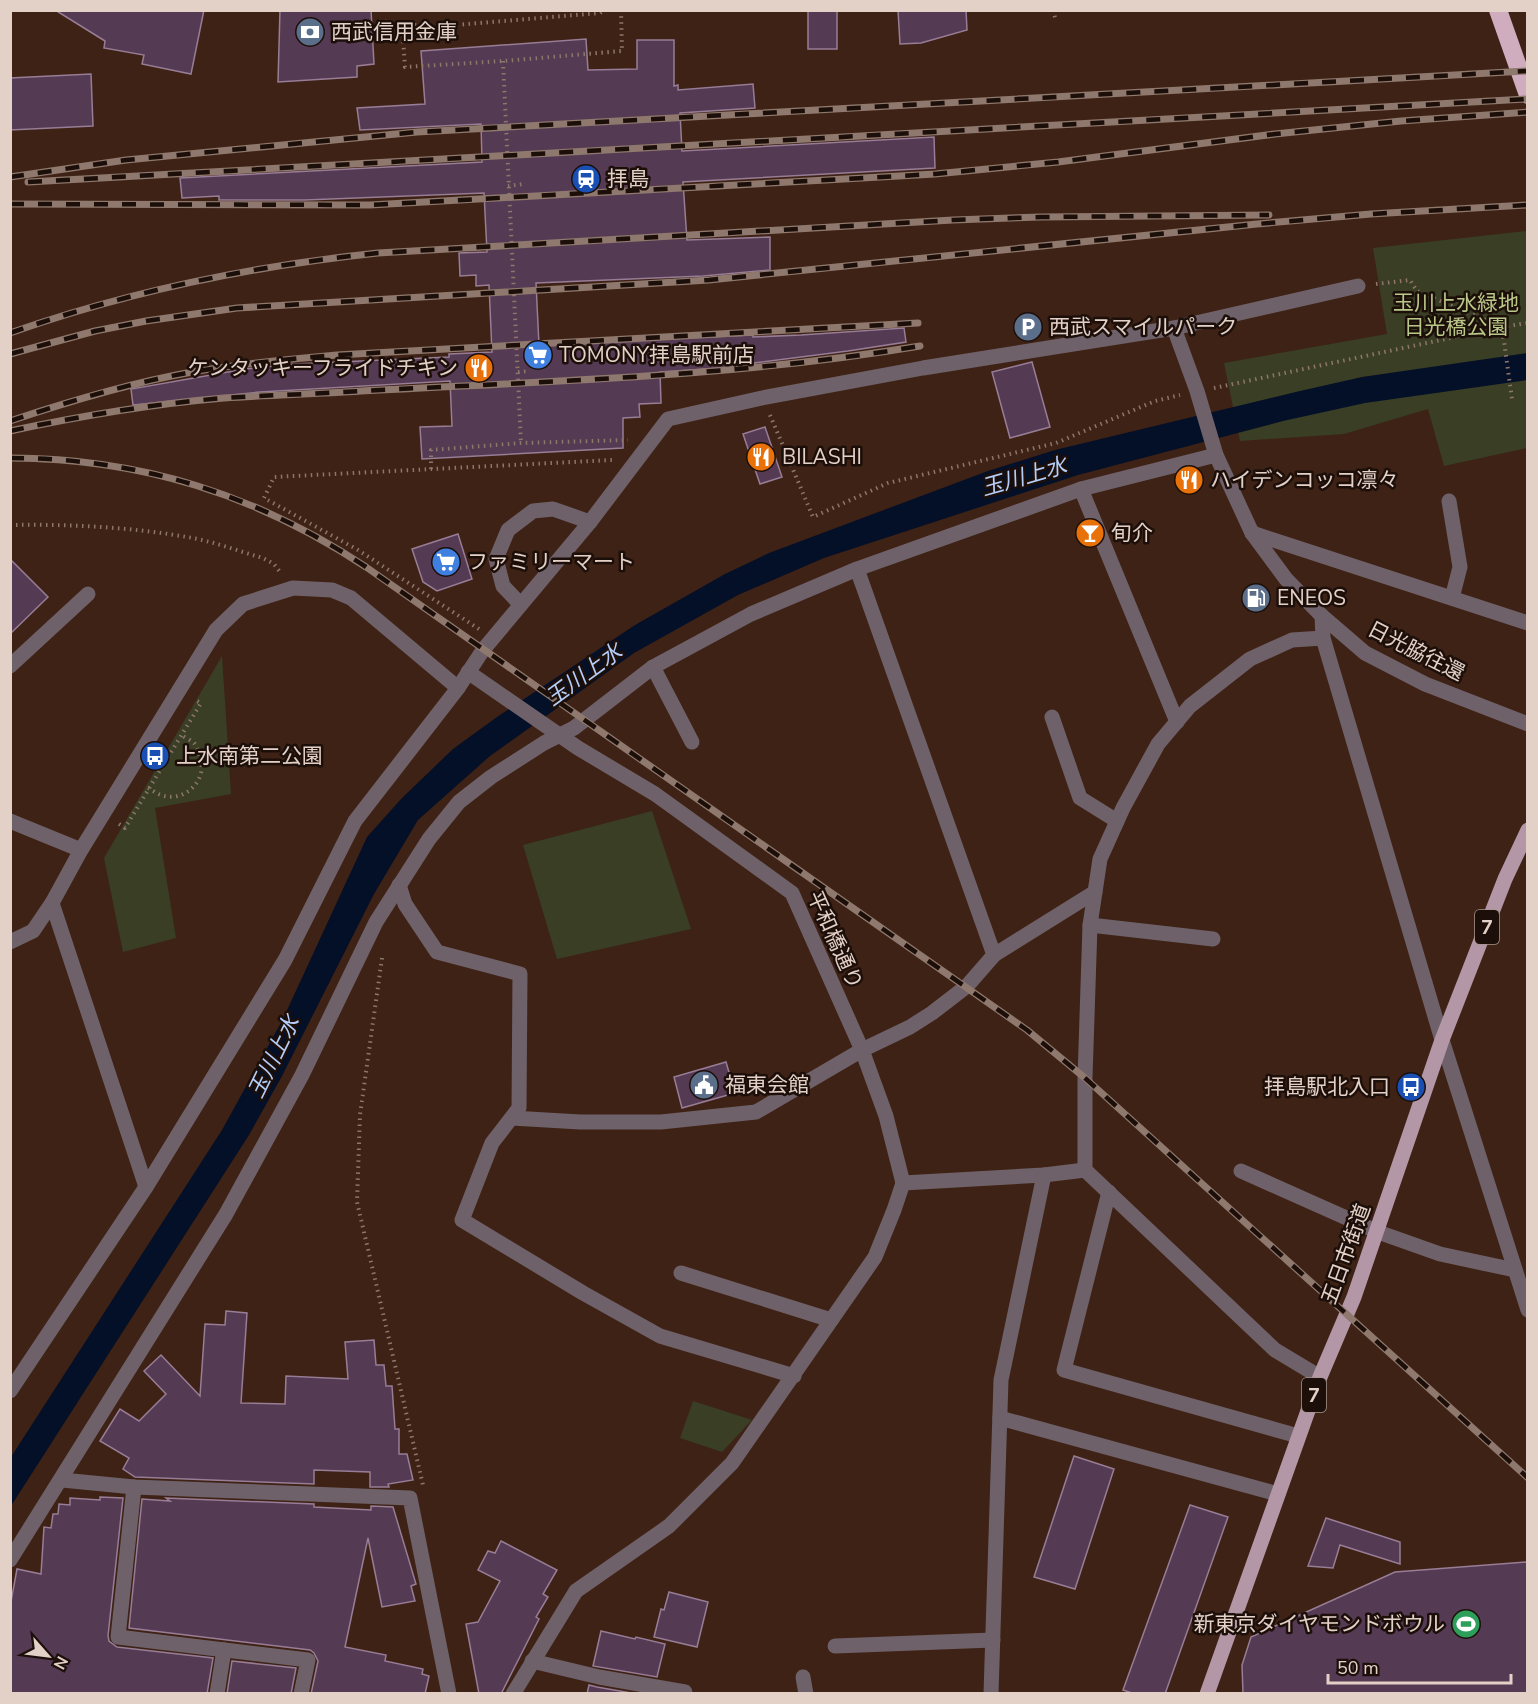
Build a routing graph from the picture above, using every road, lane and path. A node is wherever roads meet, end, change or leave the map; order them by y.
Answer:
1 (604, 10) edge
2 (621, 10) edge
3 (1053, 10) edge
4 (1498, 10) edge
5 (379, 21) dead end
6 (1056, 21) dead end
7 (402, 24) junction
8 (503, 61) junction
9 (1527, 94) edge
10 (523, 184) dead end
11 (508, 186) junction
12 (1358, 286) joint
13 (1527, 323) edge
14 (1502, 327) junction
15 (1174, 328) junction
16 (530, 371) dead end
17 (518, 372) junction
18 (762, 398) junction
19 (1199, 399) junction
20 (1512, 399) dead end
21 (617, 440) dead end
22 (635, 440) dead end
23 (521, 443) junction
24 (629, 446) dead end
25 (1216, 455) junction
26 (431, 469) junction
27 (610, 469) dead end
28 (1081, 489) junction
29 (1449, 501) dead end
30 (590, 522) junction
31 (10, 525) edge
32 (1252, 533) junction
33 (857, 569) junction
34 (293, 588) junction
35 (88, 594) dead end
36 (1452, 598) junction
37 (520, 604) junction
38 (1322, 615) junction
39 (1527, 623) edge
40 (481, 631) dead end
41 (1323, 639) junction
42 (10, 666) edge
43 (653, 667) junction
44 (468, 672) junction
45 (458, 688) junction
46 (179, 691) junction
47 (1052, 717) dead end
48 (1177, 722) junction
49 (1527, 724) edge
50 (182, 735) junction
51 (561, 736) junction
52 (692, 742) dead end
53 (148, 788) junction
54 (103, 816) junction
55 (10, 821) edge
56 (1118, 821) junction
57 (1527, 832) edge
58 (81, 850) junction
59 (399, 885) junction
60 (1095, 892) junction
61 (52, 903) junction
62 (1090, 926) junction
63 (1213, 939) dead end
64 (10, 942) edge
65 (383, 952) dead end
66 (994, 955) junction
67 (1442, 1040) junction
68 (862, 1050) junction
69 (512, 1118) junction
70 (1085, 1170) junction
71 (1241, 1171) dead end
72 (1044, 1175) junction
73 (903, 1184) junction
74 (146, 1187) junction
75 (1109, 1192) junction
76 (1378, 1232) junction
77 (1515, 1270) junction
78 (681, 1273) dead end
79 (1527, 1310) edge
80 (831, 1320) junction
81 (794, 1376) junction
82 (1320, 1377) junction
83 (10, 1391) edge
84 (1000, 1418) junction
85 (1299, 1436) junction
86 (62, 1480) junction
87 (423, 1487) dead end
88 (134, 1488) junction
89 (1278, 1494) junction
90 (10, 1560) edge
91 (993, 1640) junction
92 (835, 1646) dead end
93 (224, 1650) junction
94 (532, 1661) junction
95 (803, 1677) dead end
96 (686, 1692) dead end
97 (217, 1694) edge
98 (301, 1694) edge
99 (449, 1694) edge
100 (513, 1694) edge
101 (806, 1694) edge
102 (991, 1694) edge
103 (1208, 1694) edge

1 - 7 path
2 - 8 path
3 - 6 path
4 - 9 highway
5 - 7 path
7 - 8 path
8 - 11 path
10 - 11 path
11 - 17 path
12 - 14 path
12 - 15 street
13 - 14 path
14 - 19 path
14 - 20 path
15 - 18 street
15 - 19 street
16 - 17 path
17 - 23 path
18 - 19 path
18 - 30 street
19 - 25 street, 日光脇往還
21 - 23 path
22 - 24 path
23 - 26 path
25 - 28 street
25 - 32 street, 日光脇往還
26 - 27 path
26 - 40 path
28 - 33 street
28 - 48 street
29 - 36 street
30 - 37 street
30 - 37 street
31 - 34 path
32 - 36 street
32 - 38 street, 日光脇往還
33 - 43 street
33 - 66 street
34 - 45 street
34 - 46 street
35 - 42 street
36 - 39 street
37 - 44 street
38 - 41 street
38 - 49 street, 日光脇往還
41 - 48 street
41 - 67 street
43 - 51 street
43 - 52 street
44 - 45 street
44 - 51 street, 平和橋通り
45 - 74 street
46 - 50 path
46 - 54 street
47 - 56 street
48 - 56 street
50 - 53 path
50 - 53 path
51 - 59 street
51 - 68 street, 平和橋通り
53 - 54 path
54 - 58 street
55 - 58 street
56 - 60 street
57 - 67 main road, 五日市街道 / 7
58 - 61 street
59 - 69 street
59 - 86 street
60 - 62 street
60 - 66 street
61 - 64 street
61 - 74 street
62 - 63 street
62 - 70 street
65 - 87 path
66 - 68 street
67 - 76 main road, 五日市街道 / 7
67 - 77 street
68 - 69 street
68 - 73 street, 平和橋通り
69 - 81 street
70 - 72 street
70 - 75 street
71 - 76 street
72 - 73 street
72 - 84 street
73 - 80 street
74 - 83 street
75 - 82 street
75 - 85 street
76 - 77 street
76 - 82 main road, 五日市街道 / 7
77 - 79 street
78 - 80 street
80 - 81 street
81 - 94 street
82 - 85 main road, 五日市街道 / 7
84 - 89 street
84 - 91 street
85 - 89 main road, 五日市街道 / 7
86 - 88 street
86 - 90 street
88 - 93 street
88 - 99 street
89 - 103 main road, 五日市街道 / 7
91 - 92 street
91 - 102 street
93 - 97 street
93 - 98 street
94 - 96 street
94 - 100 street
95 - 101 street

